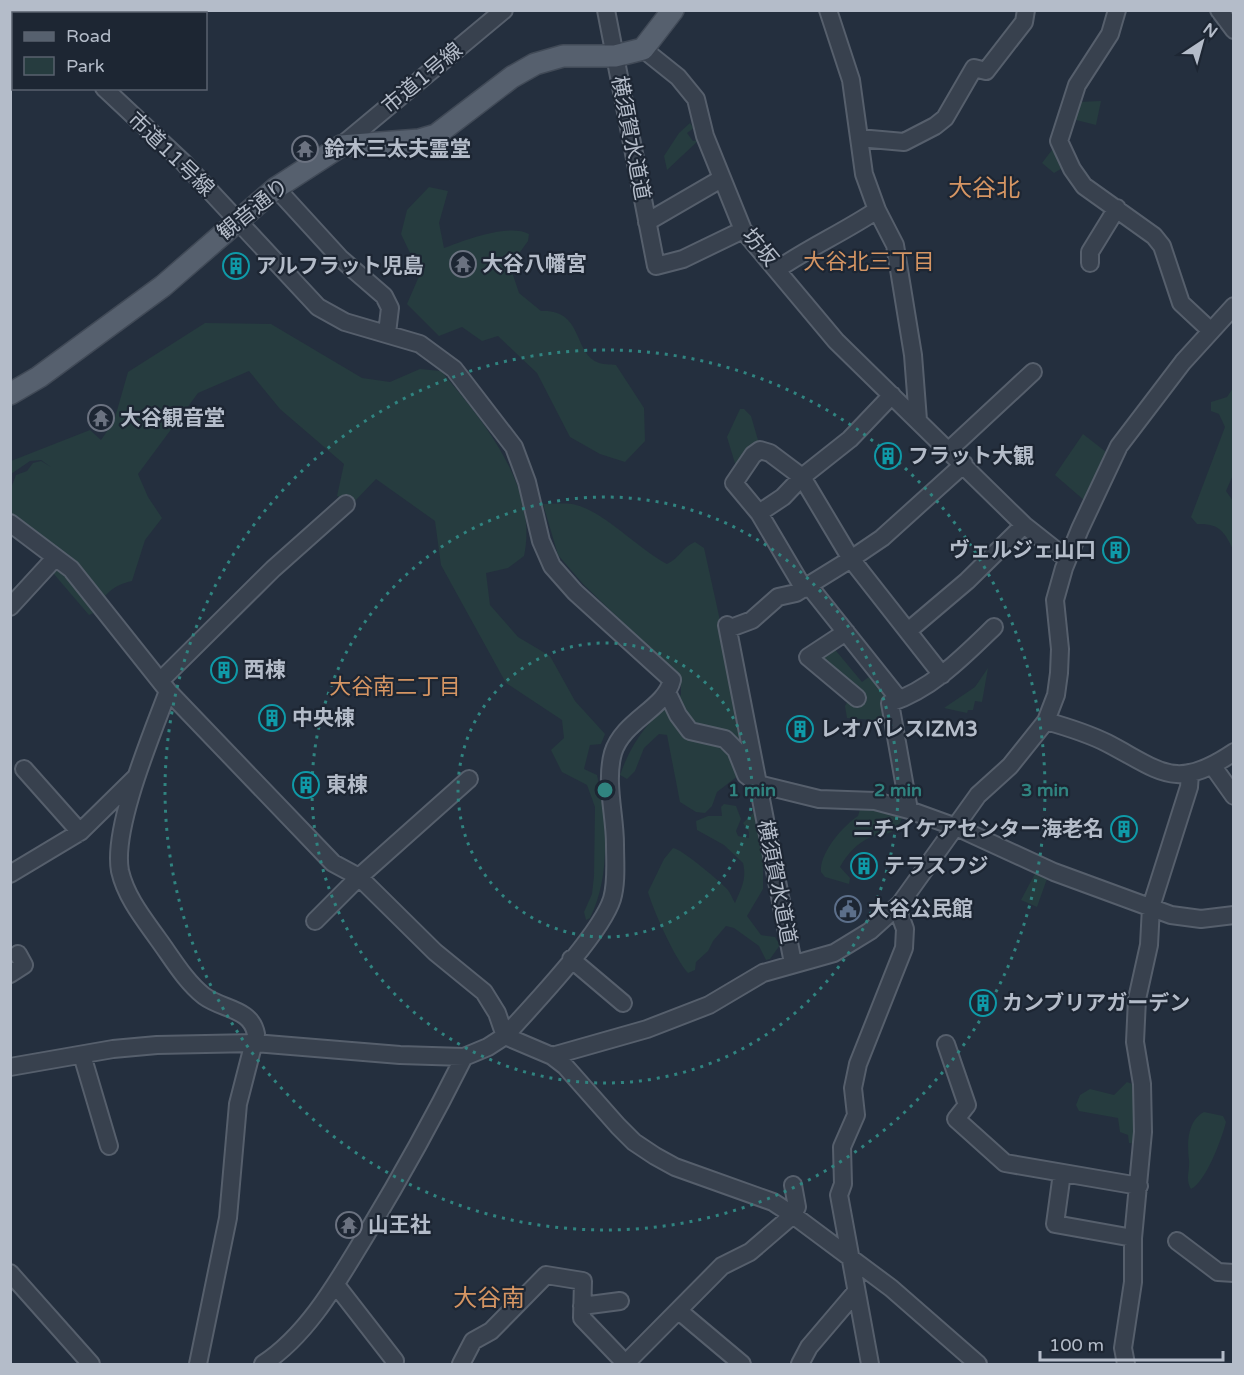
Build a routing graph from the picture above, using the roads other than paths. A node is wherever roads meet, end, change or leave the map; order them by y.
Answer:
1 (504, 10) edge
2 (606, 10) edge
3 (673, 10) edge
4 (828, 10) edge
5 (1026, 10) edge
6 (1117, 10) edge
7 (1219, 10) edge
8 (1233, 30) edge
9 (643, 49) junction
10 (615, 56) junction
11 (107, 92) edge
12 (859, 138) junction
13 (341, 146) junction
14 (721, 179) junction
15 (276, 188) junction
16 (1117, 208) junction
17 (877, 210) junction
18 (237, 219) junction
19 (647, 222) junction
20 (743, 231) junction
21 (1090, 263) dead end
22 (778, 269) junction
23 (1233, 306) edge
24 (1211, 331) junction
25 (387, 333) junction
26 (1034, 372) dead end
27 (10, 394) edge
28 (892, 395) junction
29 (918, 420) junction
30 (949, 450) junction
31 (964, 464) junction
32 (802, 477) junction
33 (346, 504) dead end
34 (759, 513) junction
35 (10, 523) edge
36 (1024, 525) junction
37 (55, 558) junction
38 (851, 559) junction
39 (1067, 559) junction
40 (807, 587) junction
41 (10, 607) edge
42 (994, 627) dead end
43 (908, 631) junction
44 (846, 632) junction
45 (942, 675) junction
46 (164, 686) junction
47 (667, 692) junction
48 (857, 698) dead end
49 (899, 699) junction
50 (1046, 721) junction
51 (1233, 752) edge
52 (1212, 765) junction
53 (24, 768) dead end
54 (1190, 774) junction
55 (135, 778) junction
56 (469, 779) dead end
57 (758, 784) junction
58 (1233, 796) edge
59 (909, 810) junction
60 (956, 827) junction
61 (80, 832) junction
62 (10, 873) edge
63 (359, 877) junction
64 (897, 907) junction
65 (1151, 907) junction
66 (1233, 915) edge
67 (315, 921) dead end
68 (18, 954) dead end
69 (571, 959) junction
70 (793, 963) junction
71 (10, 974) edge
72 (623, 1003) dead end
73 (505, 1036) junction
74 (254, 1043) junction
75 (946, 1044) dead end
76 (82, 1055) junction
77 (552, 1056) junction
78 (464, 1057) junction
79 (10, 1067) edge
80 (110, 1146) dead end
81 (1062, 1173) junction
82 (793, 1185) dead end
83 (1139, 1186) junction
84 (793, 1215) junction
85 (1133, 1238) junction
86 (1177, 1241) dead end
87 (851, 1258) junction
88 (10, 1273) edge
89 (1233, 1273) edge
90 (336, 1285) junction
91 (855, 1293) junction
92 (620, 1302) dead end
93 (582, 1306) junction
94 (679, 1311) junction
95 (963, 1358) edge
96 (626, 1364) edge
97 (91, 1365) edge
98 (198, 1365) edge
99 (263, 1365) edge
100 (394, 1365) edge
101 (461, 1365) edge
102 (742, 1365) edge
103 (800, 1365) edge
104 (870, 1365) edge
105 (978, 1365) edge
106 (1126, 1365) edge

1 - 13 street, 市道1号線
2 - 10 street, 横須賀水道道
3 - 9 main road
4 - 12 street
5 - 12 street
6 - 16 street
7 - 8 street
9 - 10 main road, 観音通り
9 - 14 street, 坊坂
10 - 13 main road, 観音通り
10 - 19 street, 横須賀水道道
11 - 18 street, 市道11号線
12 - 17 street
13 - 15 main road, 観音通り
14 - 19 street
14 - 20 street, 坊坂
15 - 18 main road, 観音通り
15 - 25 street
16 - 21 street
16 - 24 street
17 - 22 street
17 - 29 street
18 - 25 street, 市道11号線
18 - 27 main road, 観音通り
19 - 20 street, 横須賀水道道
20 - 22 street, 坊坂
22 - 28 street, 坊坂
23 - 24 street
24 - 39 street
25 - 47 street, 市道11号線
26 - 30 street
28 - 29 street, 坊坂
28 - 32 street
29 - 30 street, 坊坂
30 - 31 street, 坊坂
31 - 36 street, 坊坂
31 - 38 street
32 - 34 street
32 - 34 street
32 - 38 street
33 - 46 street
34 - 40 street
35 - 37 street
36 - 39 street, 坊坂
36 - 43 street
37 - 41 street
37 - 46 street
38 - 40 street
38 - 43 street
39 - 50 street
40 - 44 street
40 - 57 street, 横須賀水道道
42 - 45 street
43 - 45 street
44 - 48 street
44 - 49 street
45 - 49 street
46 - 55 street
46 - 63 street
47 - 57 street
47 - 69 street
49 - 59 street
50 - 54 street
50 - 60 street
51 - 52 street
52 - 54 street
52 - 58 street
53 - 61 street
54 - 65 street
55 - 61 street
55 - 74 street
56 - 63 street
57 - 59 street
57 - 70 street, 横須賀水道道
59 - 60 street
60 - 64 street
60 - 65 street
61 - 62 street
63 - 67 street
63 - 73 street
64 - 70 street
64 - 87 street
65 - 66 street
65 - 83 street
68 - 71 street
69 - 72 street
69 - 73 street
70 - 77 street
73 - 77 street
73 - 78 street
74 - 76 street
74 - 78 street
74 - 98 street
75 - 81 street
76 - 79 street
76 - 80 street
77 - 84 street
78 - 90 street
81 - 83 street
81 - 85 street
82 - 84 street
83 - 85 street
84 - 87 street
84 - 94 street
85 - 106 street
86 - 89 street
87 - 91 street
87 - 95 street
88 - 97 street
90 - 99 street
90 - 100 street
91 - 103 street
91 - 104 street
92 - 93 street
93 - 96 street
93 - 101 street
94 - 96 street
94 - 102 street
95 - 105 street

